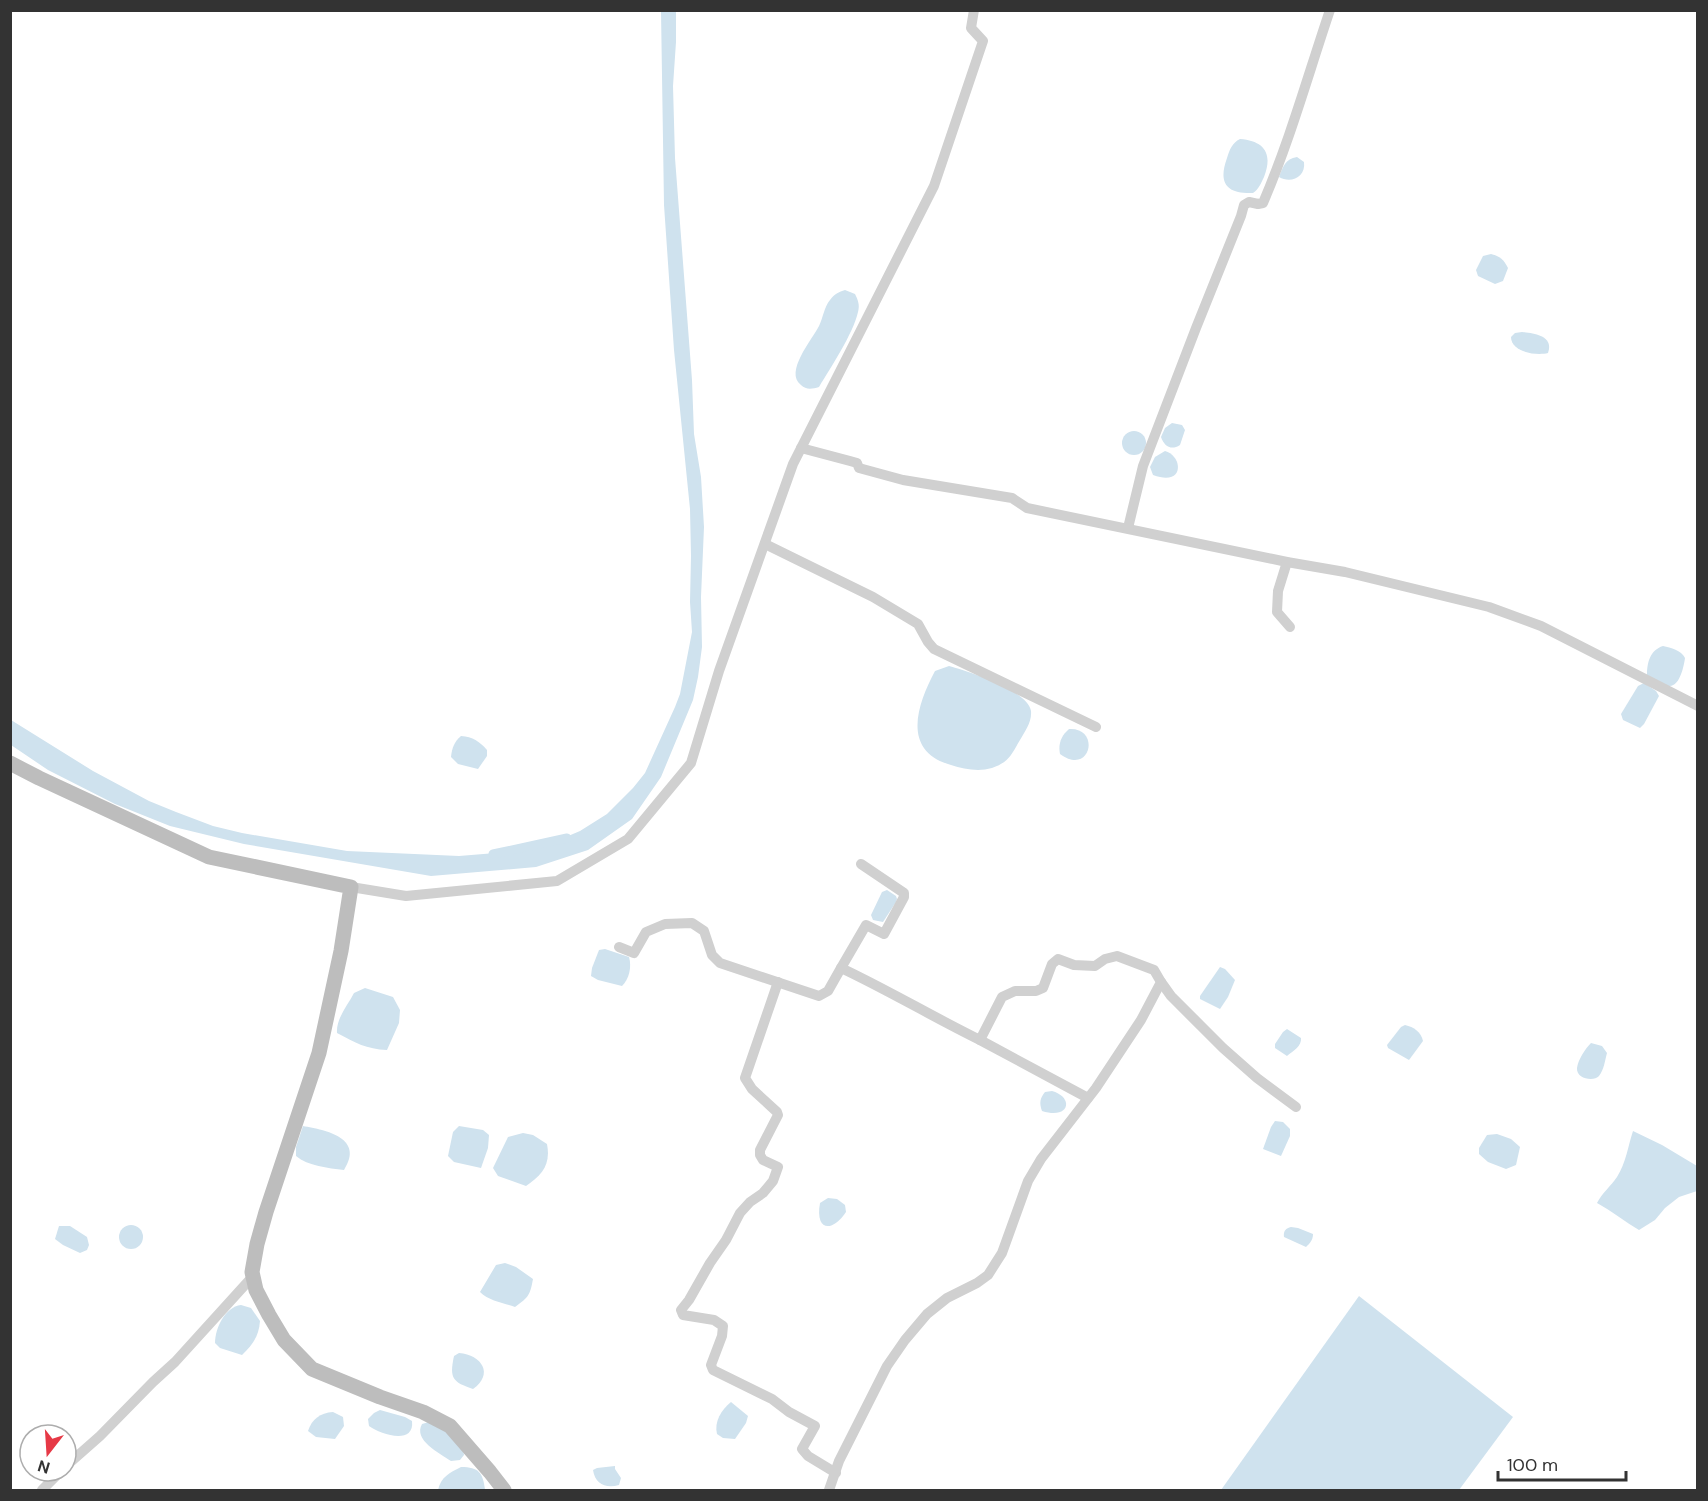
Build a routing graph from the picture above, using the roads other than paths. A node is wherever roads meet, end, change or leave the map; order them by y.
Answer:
1 (974, 10) edge
2 (1329, 11) edge
3 (801, 448) junction
4 (1128, 528) junction
5 (765, 544) junction
6 (1287, 562) junction
7 (1290, 627) dead end
8 (1698, 706) edge
9 (1096, 727) dead end
10 (10, 763) edge
11 (861, 864) dead end
12 (351, 887) junction
13 (619, 947) dead end
14 (841, 968) junction
15 (778, 982) junction
16 (1161, 982) junction
17 (981, 1040) junction
18 (1088, 1098) junction
19 (1296, 1107) dead end
20 (253, 1276) junction
21 (78, 1455) edge
22 (836, 1473) junction
23 (504, 1491) edge
24 (829, 1491) edge

1 - 3 street
2 - 4 street
3 - 4 street
3 - 5 street
4 - 6 street
5 - 9 street
5 - 12 street
6 - 7 street
6 - 8 street
10 - 12 main road
11 - 14 street
12 - 20 main road
13 - 15 street
14 - 15 street
14 - 17 street
15 - 22 street
16 - 17 street
16 - 18 street
16 - 19 street
17 - 18 street
18 - 22 street
20 - 21 street
20 - 23 main road
22 - 24 street

